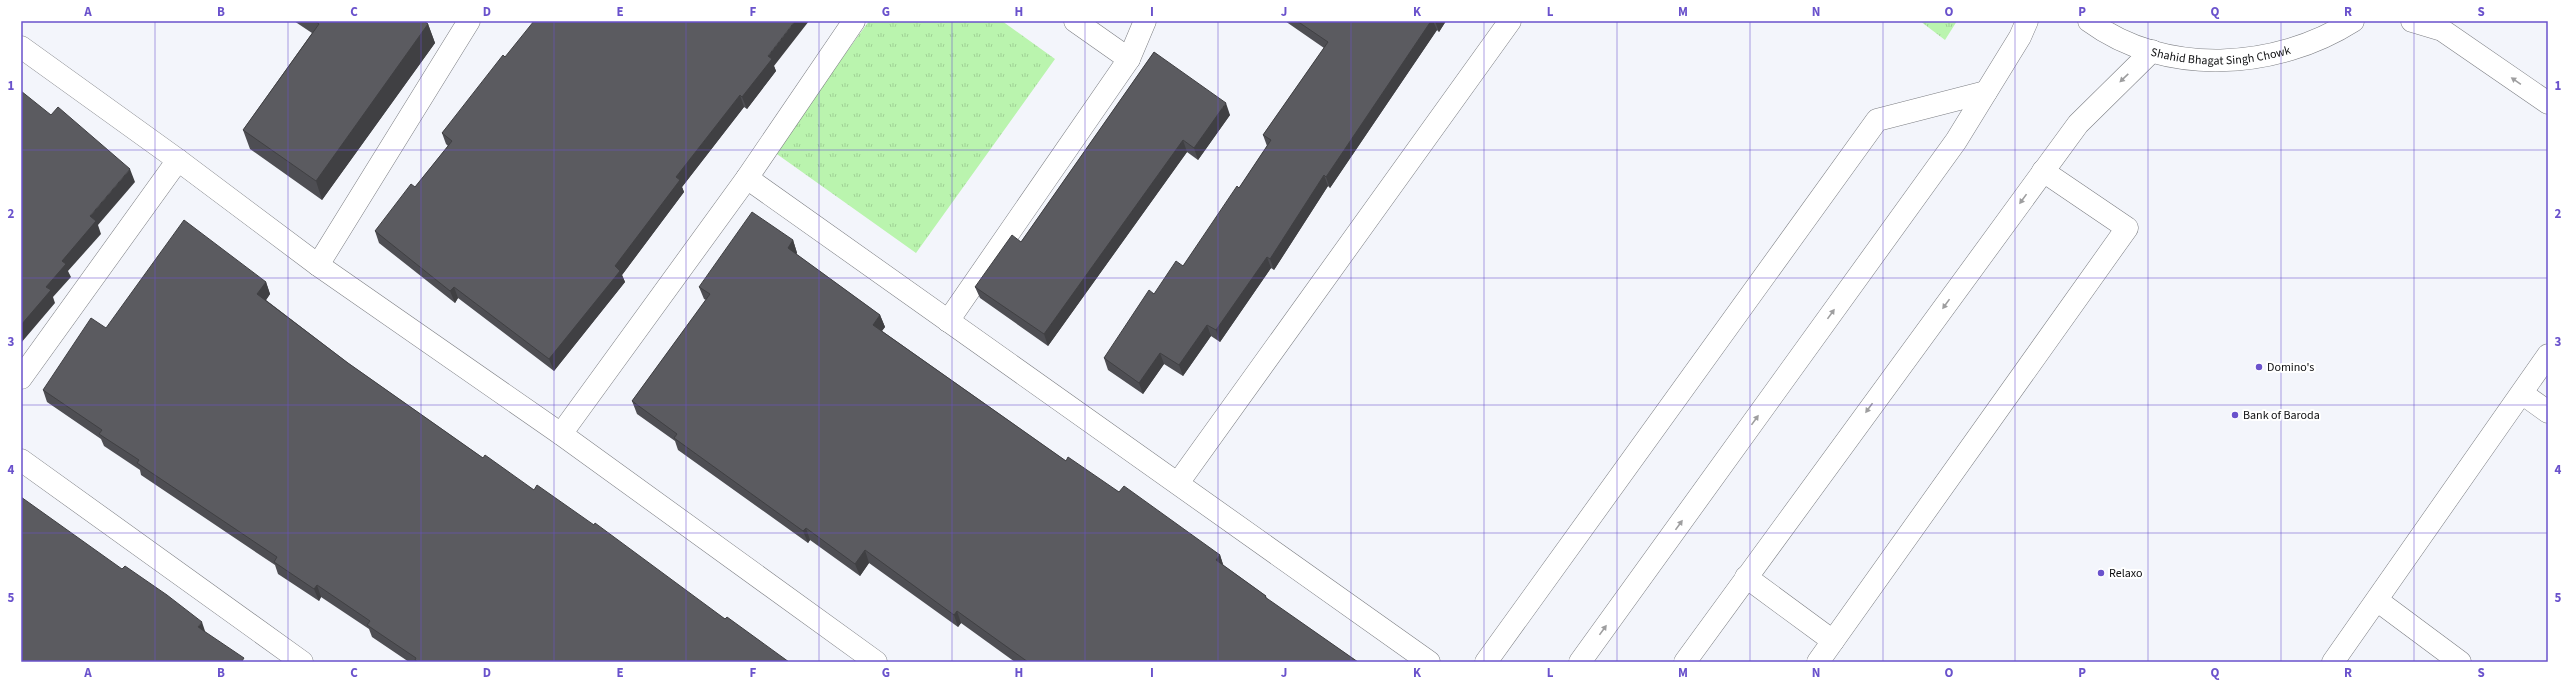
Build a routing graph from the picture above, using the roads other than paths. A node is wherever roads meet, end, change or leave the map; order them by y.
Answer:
1 (469, 21) edge
2 (854, 21) edge
3 (1075, 21) edge
4 (1145, 21) edge
5 (1510, 21) edge
6 (2027, 21) edge
7 (2089, 21) edge
8 (2353, 21) edge
9 (2412, 21) edge
10 (21, 47) edge
11 (2152, 51) junction
12 (1129, 59) junction
13 (1986, 92) junction
14 (2548, 103) edge
15 (178, 160) junction
16 (2043, 171) junction
17 (748, 178) junction
18 (318, 265) junction
19 (948, 321) junction
20 (2548, 355) edge
21 (21, 378) edge
22 (2523, 394) junction
23 (2548, 412) edge
24 (561, 434) junction
25 (21, 460) edge
26 (1178, 483) junction
27 (1746, 577) junction
28 (2378, 601) junction
29 (1833, 641) junction
30 (302, 662) edge
31 (876, 662) edge
32 (1429, 662) edge
33 (1486, 662) edge
34 (1580, 662) edge
35 (1685, 662) edge
36 (1818, 662) edge
37 (2333, 662) edge
38 (2460, 662) edge

1 - 18 street
2 - 17 street
3 - 12 street
4 - 12 street
5 - 26 street
6 - 13 street
7 - 11 street, Shahid Bhagat Singh Chowk
8 - 11 street, Shahid Bhagat Singh Chowk
14 -> 9 street
10 - 15 street
11 -> 16 street
12 - 19 street
13 - 33 street
34 -> 13 street
15 - 18 street
15 - 21 street
16 -> 27 street
16 - 29 street
17 - 19 street
17 - 24 street
18 - 24 street
19 - 26 street
20 - 22 street
22 - 23 street
22 - 28 street
24 - 31 street
25 - 30 street
26 - 32 street
27 - 29 street
27 - 35 street
28 - 37 street
28 - 38 street
29 - 36 street

